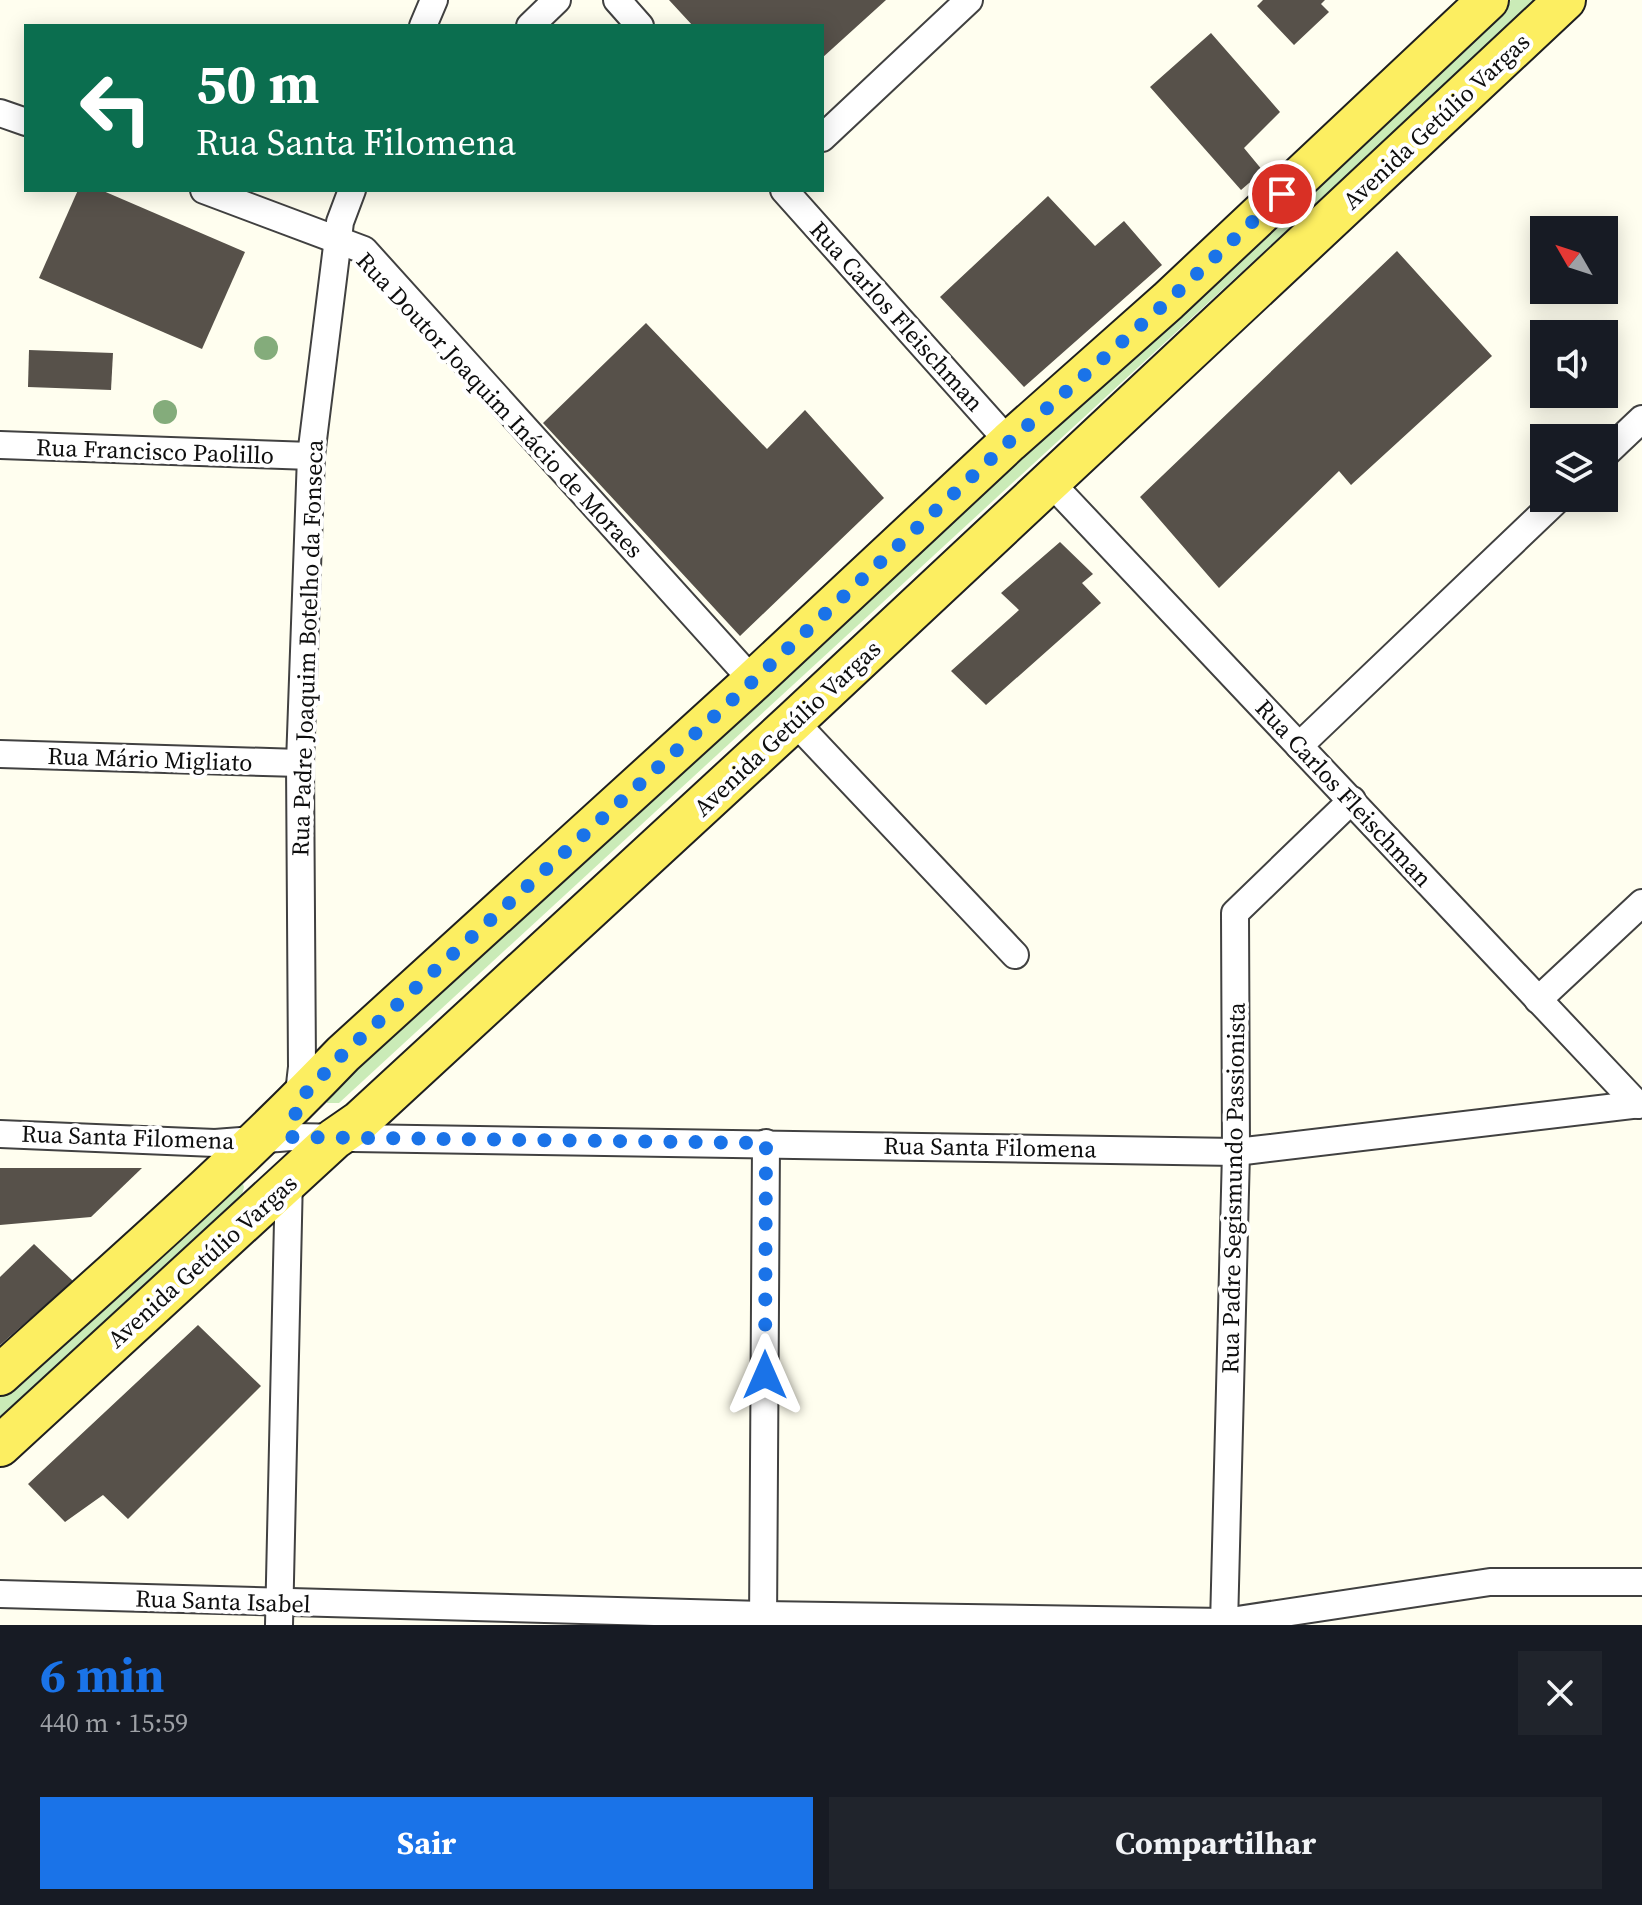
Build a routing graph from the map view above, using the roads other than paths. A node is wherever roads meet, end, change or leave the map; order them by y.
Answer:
1 (434, 0) edge
2 (557, 0) edge
3 (617, 0) edge
4 (969, 0) edge
5 (1488, 0) edge
6 (1565, 0) edge
7 (424, 24) edge
8 (532, 24) edge
9 (638, 24) edge
10 (0, 113) edge
11 (24, 121) edge
12 (824, 136) edge
13 (209, 192) edge
14 (786, 192) edge
15 (352, 193) edge
16 (338, 241) junction
17 (1642, 419) edge
18 (1009, 442) junction
19 (1618, 442) edge
20 (0, 445) edge
21 (311, 456) junction
22 (1051, 483) junction
23 (1544, 512) edge
24 (753, 681) junction
25 (794, 721) junction
26 (1299, 746) junction
27 (0, 754) edge
28 (300, 763) junction
29 (1352, 800) junction
30 (1642, 903) edge
31 (1015, 955) dead end
32 (1538, 1000) junction
33 (1640, 1104) edge
34 (282, 1126) junction
35 (0, 1134) edge
36 (334, 1139) junction
37 (766, 1143) junction
38 (1236, 1152) junction
39 (288, 1183) junction
40 (0, 1375) edge
41 (0, 1446) edge
42 (1642, 1582) edge
43 (0, 1594) edge
44 (279, 1614) edge
45 (763, 1620) edge
46 (1224, 1624) edge

1 - 7 street
2 - 8 street
3 - 9 street
4 - 12 street
5 - 18 main road
6 - 22 main road, Avenida Getúlio Vargas
10 - 11 street
13 - 16 street, Rua Doutor Joaquim Inácio de Moraes
14 - 18 street, Rua Carlos Fleischman
15 - 16 street, Rua Padre Joaquim Botelho da Fonseca
16 - 21 street, Rua Padre Joaquim Botelho da Fonseca
16 - 24 street, Rua Doutor Joaquim Inácio de Moraes
17 - 19 street
18 - 24 main road
20 - 21 street, Rua Francisco Paolillo
21 - 28 street, Rua Padre Joaquim Botelho da Fonseca
22 - 25 main road, Avenida Getúlio Vargas
22 - 26 street, Rua Carlos Fleischman
23 - 26 street
24 - 34 main road
25 - 31 street
25 - 36 main road, Avenida Getúlio Vargas
26 - 29 street, Rua Carlos Fleischman
27 - 28 street, Rua Mário Migliato
28 - 34 street, Rua Padre Joaquim Botelho da Fonseca
29 - 32 street, Rua Carlos Fleischman
29 - 38 street, Rua Padre Segismundo Passionista
30 - 32 street
32 - 33 street, Rua Carlos Fleischman
33 - 38 street, Rua Santa Filomena
34 - 35 street, Rua Santa Filomena
34 - 36 street, Rua Santa Filomena
34 - 39 street, Rua Padre Joaquim Botelho da Fonseca
34 - 40 main road
36 - 37 street, Rua Santa Filomena
36 - 39 main road, Avenida Getúlio Vargas
37 - 38 street, Rua Santa Filomena
37 - 45 street
38 - 46 street, Rua Padre Segismundo Passionista
39 - 41 main road, Avenida Getúlio Vargas
39 - 44 street, Rua Padre Joaquim Botelho da Fonseca
42 - 46 street, Rua Santa Isabel
43 - 44 street, Rua Santa Isabel
44 - 45 street, Rua Santa Isabel
45 - 46 street, Rua Santa Isabel

